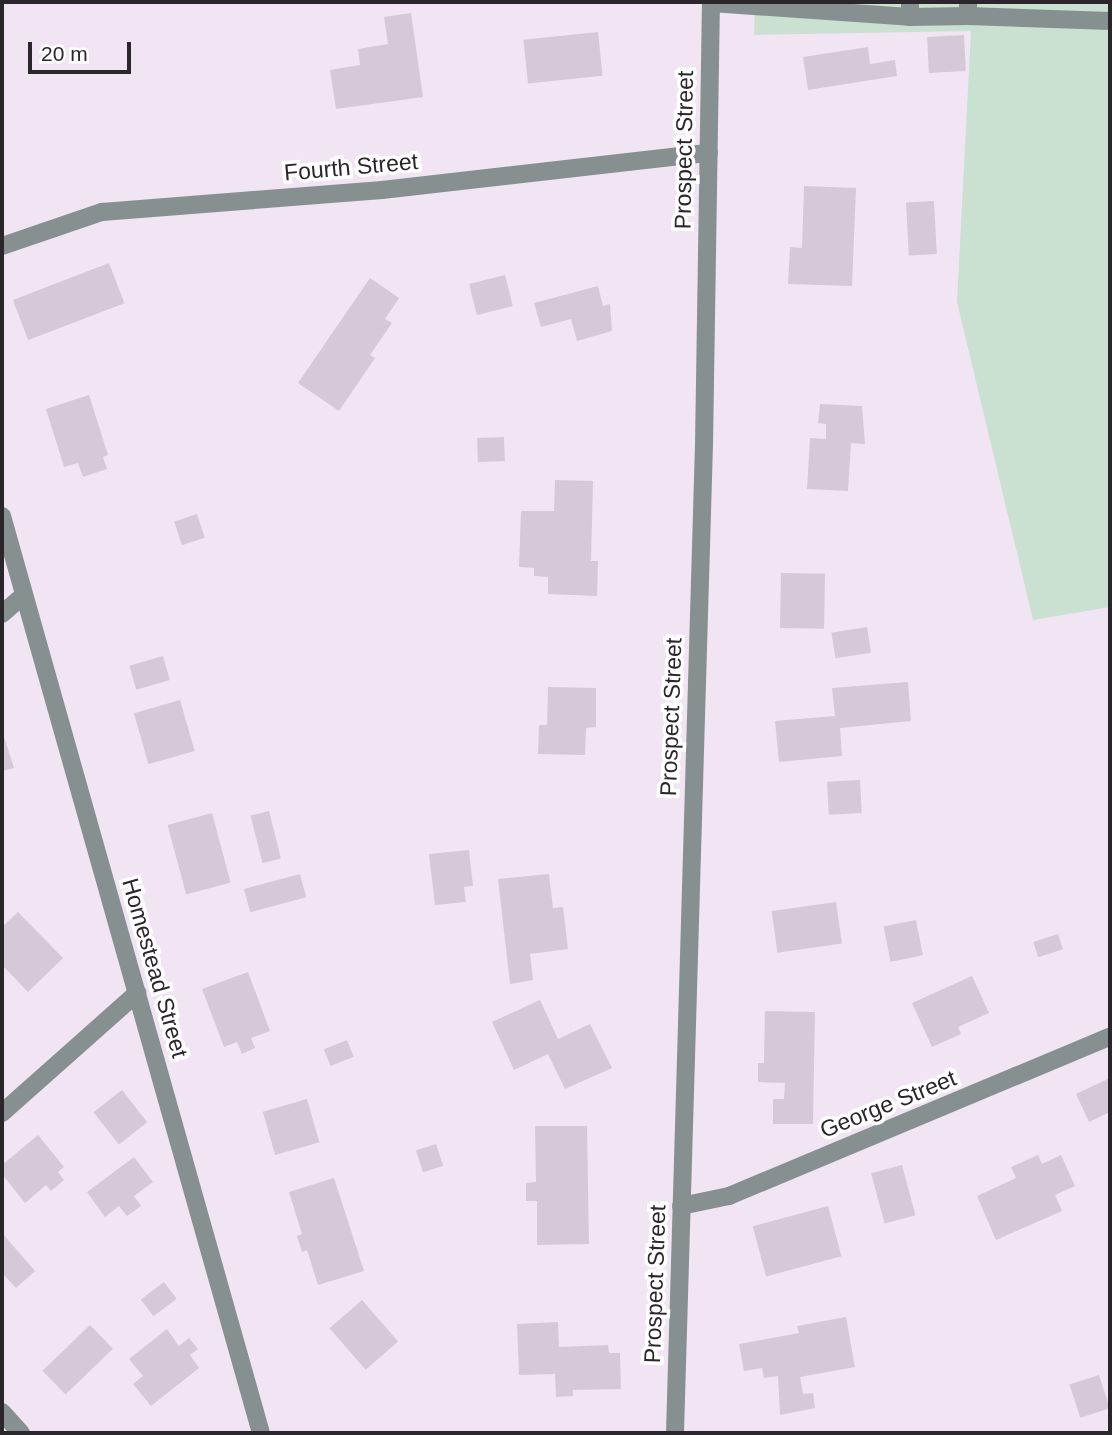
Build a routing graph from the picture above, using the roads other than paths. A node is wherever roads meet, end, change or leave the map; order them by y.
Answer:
1 (711, 2) edge
2 (910, 9) edge
3 (968, 9) edge
4 (1110, 21) edge
5 (709, 153) junction
6 (2, 246) edge
7 (2, 516) edge
8 (24, 595) junction
9 (2, 614) edge
10 (137, 992) junction
11 (1110, 1037) edge
12 (2, 1113) edge
13 (681, 1206) junction
14 (2, 1412) edge
15 (21, 1433) edge
16 (261, 1433) edge
17 (675, 1433) edge

1 - 2 street
1 - 5 street, Prospect Street
2 - 3 street
3 - 4 street
5 - 6 street, Fourth Street
5 - 13 street, Prospect Street
7 - 8 street, Homestead Street
8 - 9 street
8 - 10 street, Homestead Street
10 - 12 street
10 - 16 street, Homestead Street
11 - 13 street, George Street
13 - 17 street, Prospect Street
14 - 15 street

